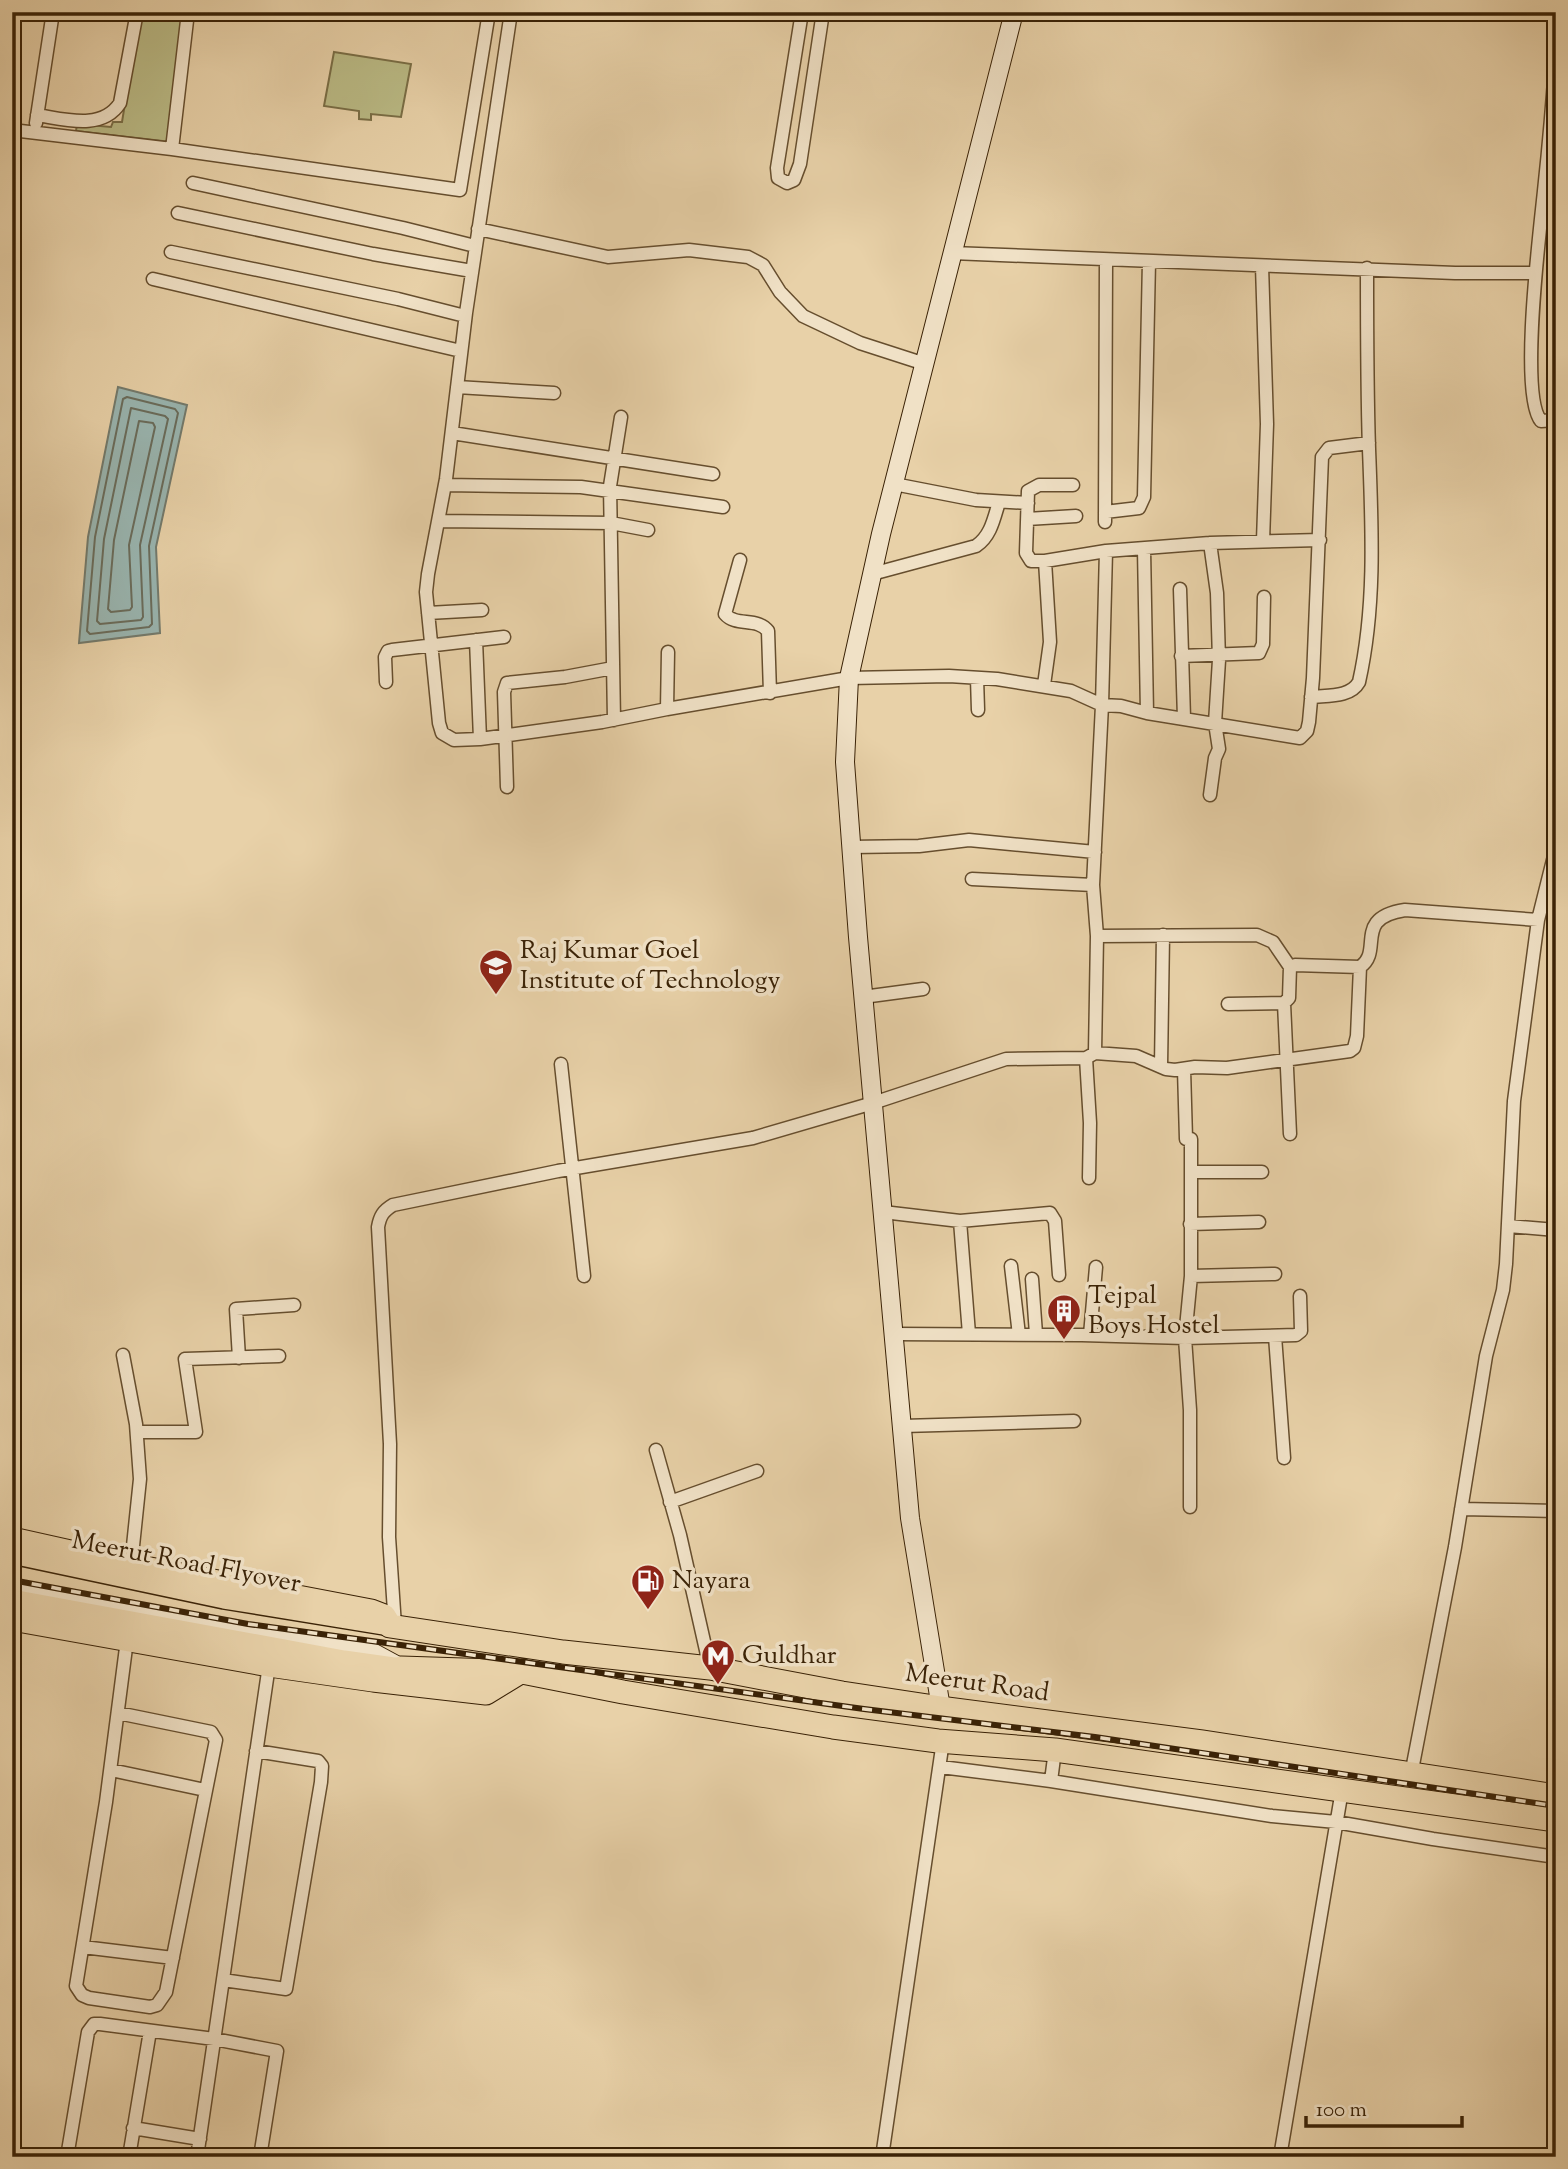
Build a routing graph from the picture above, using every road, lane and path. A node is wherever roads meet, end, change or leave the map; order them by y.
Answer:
1 (53, 12) edge
2 (136, 12) edge
3 (188, 12) edge
4 (489, 12) edge
5 (511, 12) edge
6 (802, 12) edge
7 (823, 12) edge
8 (1014, 12) edge
9 (1556, 52) edge
10 (37, 115) junction
11 (12, 130) edge
12 (34, 132) junction
13 (172, 149) junction
14 (193, 183) dead end
15 (178, 213) dead end
16 (478, 229) junction
17 (475, 246) junction
18 (171, 251) dead end
19 (953, 253) junction
20 (1106, 261) junction
21 (1149, 261) junction
22 (1262, 266) junction
23 (1367, 268) junction
24 (472, 271) junction
25 (1534, 273) junction
26 (153, 279) dead end
27 (465, 316) junction
28 (461, 351) junction
29 (925, 364) junction
30 (457, 387) junction
31 (554, 393) dead end
32 (621, 418) dead end
33 (1556, 420) edge
34 (452, 433) junction
35 (1369, 443) junction
36 (614, 458) junction
37 (713, 474) dead end
38 (894, 484) junction
39 (445, 485) junction
40 (1073, 485) dead end
41 (610, 490) junction
42 (999, 502) junction
43 (1028, 503) junction
44 (723, 507) dead end
45 (1076, 516) dead end
46 (1027, 519) junction
47 (438, 521) junction
48 (611, 523) junction
49 (648, 530) dead end
50 (1320, 540) junction
51 (1263, 541) junction
52 (1210, 543) junction
53 (1144, 549) junction
54 (1106, 551) junction
55 (740, 560) dead end
56 (1045, 561) junction
57 (872, 574) junction
58 (1180, 589) dead end
59 (1264, 597) dead end
60 (482, 610) dead end
61 (428, 613) junction
62 (504, 638) dead end
63 (476, 640) junction
64 (431, 644) junction
65 (668, 652) dead end
66 (1219, 655) junction
67 (1181, 656) junction
68 (613, 668) junction
69 (849, 678) junction
70 (977, 678) junction
71 (386, 682) dead end
72 (1044, 685) junction
73 (770, 693) junction
74 (1311, 696) junction
75 (1102, 705) junction
76 (667, 709) junction
77 (978, 710) dead end
78 (1147, 713) junction
79 (1184, 718) junction
80 (614, 720) junction
81 (1215, 723) junction
82 (505, 735) junction
83 (480, 738) junction
84 (506, 787) dead end
85 (1210, 795) dead end
86 (851, 847) junction
87 (1556, 848) edge
88 (1095, 852) junction
89 (972, 879) dead end
90 (1093, 885) junction
91 (1538, 920) junction
92 (1163, 935) junction
93 (1097, 936) junction
94 (1290, 967) junction
95 (1360, 967) junction
96 (923, 989) dead end
97 (863, 997) junction
98 (1284, 1003) junction
99 (1228, 1004) dead end
100 (1090, 1055) junction
101 (1288, 1060) junction
102 (561, 1064) dead end
103 (1161, 1066) junction
104 (1184, 1069) junction
105 (873, 1103) junction
106 (1290, 1134) dead end
107 (572, 1169) junction
108 (1191, 1172) junction
109 (1262, 1172) dead end
110 (1089, 1178) dead end
111 (883, 1212) junction
112 (960, 1221) junction
113 (1259, 1222) dead end
114 (1190, 1224) junction
115 (1508, 1226) junction
116 (1556, 1230) edge
117 (1011, 1266) dead end
118 (1096, 1266) dead end
119 (1275, 1274) dead end
120 (1059, 1275) dead end
121 (584, 1276) dead end
122 (1191, 1276) junction
123 (1032, 1279) dead end
124 (1300, 1296) dead end
125 (293, 1305) dead end
126 (895, 1334) junction
127 (969, 1334) junction
128 (1036, 1334) junction
129 (1019, 1335) junction
130 (1090, 1335) junction
131 (1275, 1336) junction
132 (1185, 1338) junction
133 (123, 1355) dead end
134 (279, 1356) dead end
135 (239, 1358) junction
136 (1073, 1421) dead end
137 (903, 1426) junction
138 (137, 1432) junction
139 (656, 1450) dead end
140 (1284, 1458) dead end
141 (757, 1471) dead end
142 (670, 1502) junction
143 (1190, 1507) dead end
144 (1461, 1509) junction
145 (1556, 1511) edge
146 (12, 1539) edge
147 (12, 1554) edge
148 (12, 1564) edge
149 (131, 1565) junction
150 (12, 1588) edge
151 (12, 1599) edge
152 (12, 1619) edge
153 (392, 1626) junction
154 (127, 1640) junction
155 (524, 1646) junction
156 (269, 1665) junction
157 (401, 1668) junction
158 (710, 1668) junction
159 (522, 1672) junction
160 (373, 1680) junction
161 (941, 1708) junction
162 (118, 1713) junction
163 (943, 1741) junction
164 (1055, 1750) junction
165 (256, 1751) junction
166 (941, 1767) junction
167 (111, 1770) junction
168 (1411, 1775) junction
169 (1051, 1781) junction
170 (205, 1790) junction
171 (1342, 1790) junction
172 (1556, 1796) edge
173 (1556, 1820) edge
174 (1336, 1822) junction
175 (1556, 1857) edge
176 (83, 1947) junction
177 (173, 1958) junction
178 (223, 1980) junction
179 (150, 2031) junction
180 (215, 2039) junction
181 (133, 2128) junction
182 (200, 2139) junction
183 (67, 2157) edge
184 (129, 2157) edge
185 (197, 2157) edge
186 (260, 2157) edge
187 (882, 2157) edge
188 (1280, 2157) edge

1 - 10 street
2 - 10 street
3 - 13 street
4 - 13 street
5 - 16 street
6 - 7 street
8 - 19 street
9 - 25 street
10 - 12 street
11 - 12 street
12 - 13 street
14 - 17 street
15 - 24 street
16 - 17 street
16 - 29 street
17 - 24 street
18 - 27 street
19 - 20 street
19 - 29 street
20 - 21 street
20 - 21 street
21 - 22 street
22 - 23 street
22 - 51 street
23 - 25 street
23 - 35 street
24 - 27 street
25 - 33 street
26 - 28 street
27 - 28 street
28 - 30 street
29 - 38 street
30 - 31 street
30 - 34 street
32 - 36 street
34 - 36 street
34 - 39 street
35 - 50 street
35 - 74 street
36 - 37 street
36 - 41 street
38 - 42 street
38 - 57 street
39 - 41 street
39 - 47 street
40 - 43 street
41 - 44 street
41 - 48 street
42 - 43 street
42 - 57 street
43 - 46 street
45 - 46 street
46 - 56 street
47 - 48 street
47 - 61 street
48 - 49 street
48 - 68 street
50 - 51 street
50 - 74 street
51 - 52 street
52 - 53 street
52 - 66 street
53 - 54 street
53 - 78 street
54 - 56 street
54 - 75 street
55 - 73 street
56 - 72 street
57 - 69 street
58 - 67 street
59 - 66 street
60 - 61 street
61 - 64 street
62 - 63 street
63 - 64 street
63 - 83 street
64 - 71 street
64 - 83 street
65 - 76 street
66 - 67 street
66 - 81 street
67 - 79 street
68 - 80 street
68 - 82 street
69 - 70 street
69 - 73 street
69 - 86 street
70 - 72 street
70 - 77 street
72 - 75 street
73 - 76 street
74 - 81 street
75 - 78 street
75 - 88 street
76 - 80 street
78 - 79 street
79 - 81 street
80 - 82 street
81 - 85 street
82 - 83 street
82 - 84 street
86 - 88 street
86 - 97 street
87 - 91 street
88 - 90 street
89 - 90 street
90 - 93 street
91 - 95 street
91 - 115 street
92 - 93 street
92 - 94 street
92 - 103 street
93 - 100 street
94 - 95 street
94 - 98 street
95 - 101 street
96 - 97 street
97 - 105 street
98 - 99 street
98 - 101 street
100 - 103 street
100 - 105 street
100 - 110 street
101 - 104 street
101 - 106 street
102 - 107 street
103 - 104 street
104 - 108 street
105 - 107 street
105 - 111 street
107 - 121 street
107 - 153 street
108 - 109 street
108 - 114 street
111 - 112 street
111 - 126 street
112 - 120 street
112 - 127 street
113 - 114 street
114 - 122 street
115 - 116 street
115 - 144 street
117 - 129 street
118 - 130 street
119 - 122 street
122 - 132 street
123 - 128 street
124 - 131 street
125 - 135 street
126 - 127 street
126 - 137 street
127 - 129 street
128 - 129 street
128 - 130 street
130 - 132 street
131 - 132 street
131 - 140 street
132 - 143 street
133 - 138 street
134 - 135 street
135 - 138 street
136 - 137 street
137 - 161 street
138 - 149 street
139 - 142 street
141 - 142 street
142 - 158 street
144 - 145 street
144 - 168 street
146 - 149 highway
147 - 153 main road, Meerut Road Flyover
148 - 153 street
149 - 153 highway
150 - 157 street
151 - 157 main road
152 - 154 highway
153 - 155 highway, Meerut Road
154 - 156 highway
154 - 162 street
155 - 158 highway, Meerut Road
155 - 159 highway
156 - 160 highway
156 - 165 street
157 - 159 highway
157 - 160 highway
158 - 161 highway, Meerut Road
159 - 160 highway
159 - 163 highway
161 - 168 highway, Meerut Road
162 - 167 street
162 - 170 street
163 - 164 highway
163 - 166 street
164 - 169 street
164 - 171 highway
165 - 178 street
165 - 178 street
166 - 169 street
166 - 187 street
167 - 170 street
167 - 176 street
168 - 172 highway, Meerut Road
169 - 174 street
170 - 177 street
171 - 173 highway
171 - 174 street
174 - 175 street
174 - 188 street
176 - 177 street
176 - 177 street
178 - 180 street
179 - 180 street
179 - 181 street
179 - 183 street
180 - 182 street
180 - 186 street
181 - 182 street
181 - 184 street
182 - 185 street

